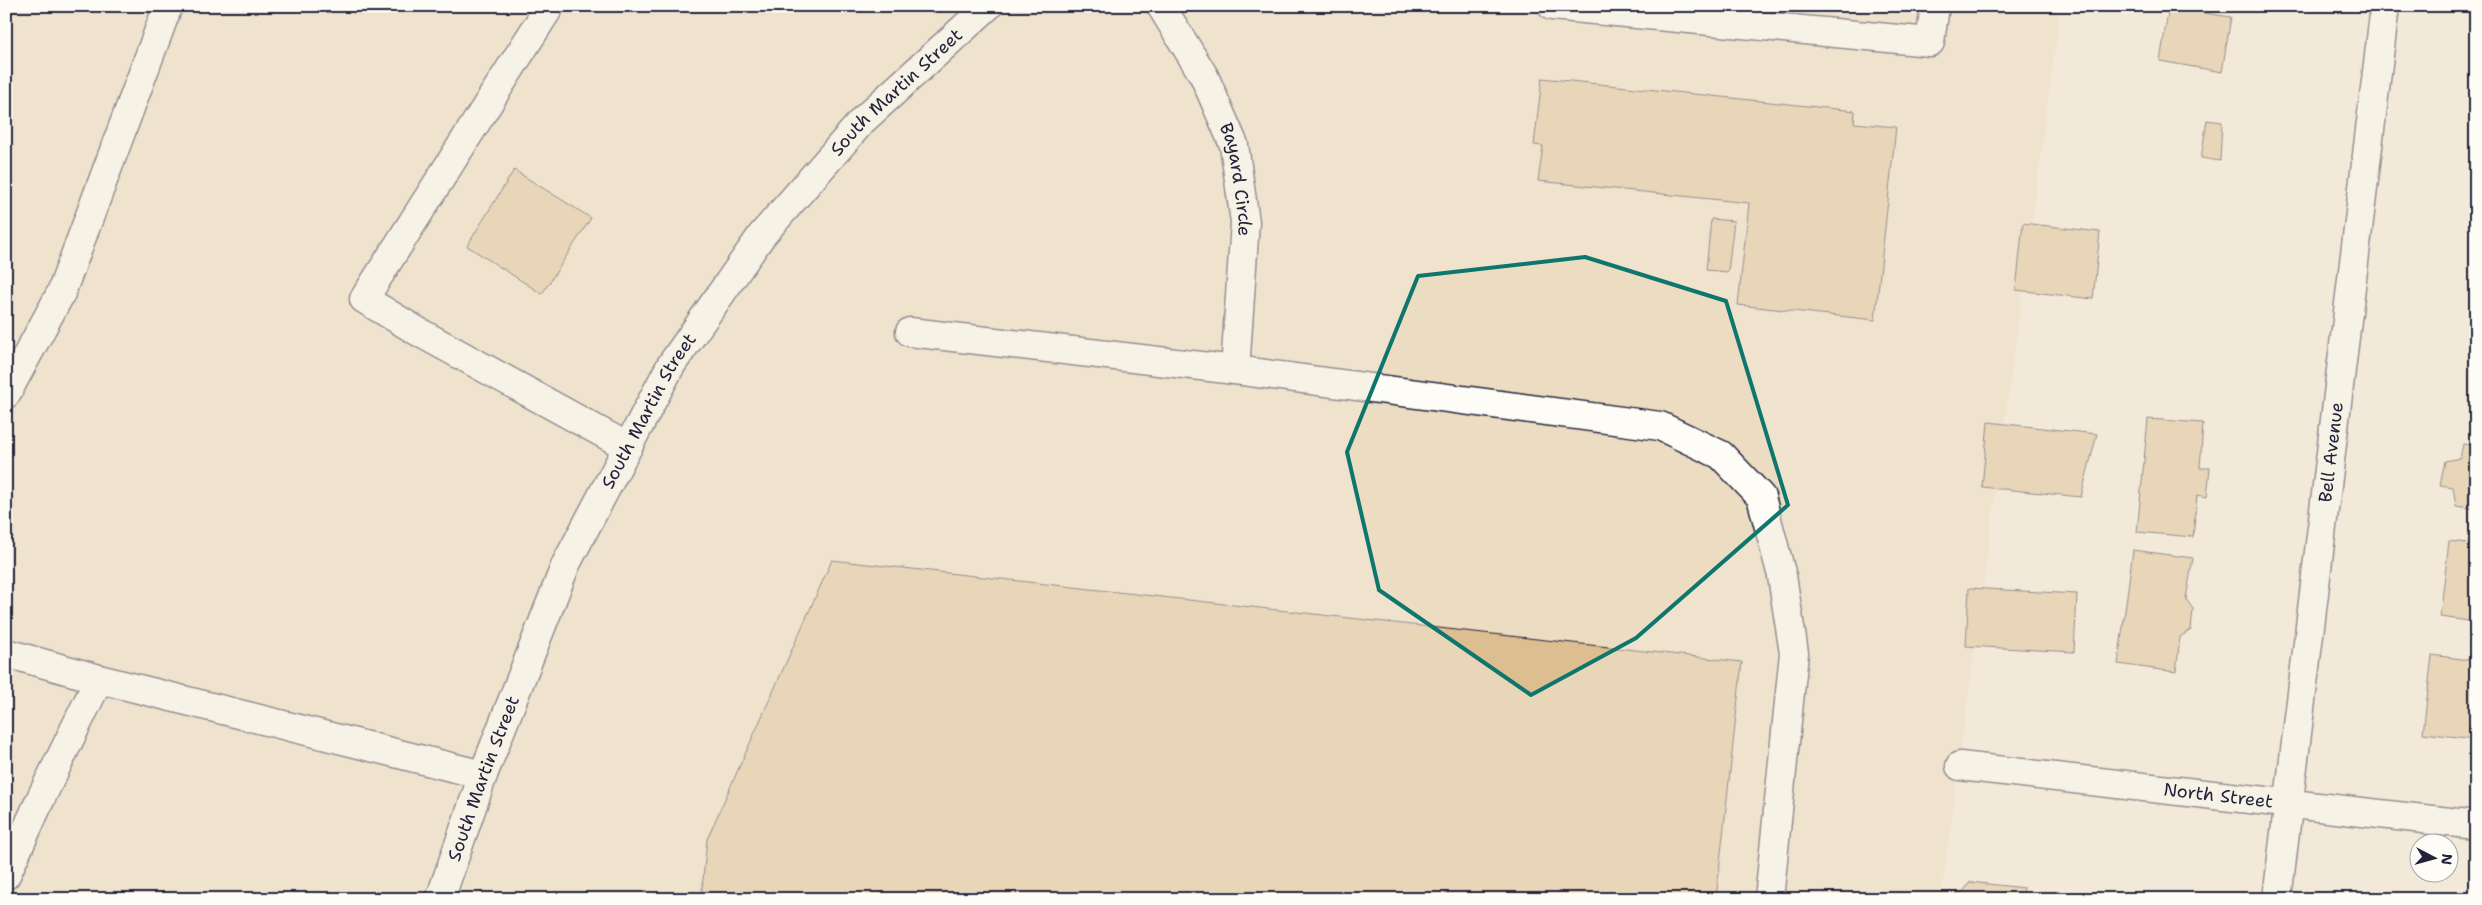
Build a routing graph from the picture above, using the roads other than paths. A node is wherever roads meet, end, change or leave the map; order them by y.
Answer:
1 (168, 6) edge
2 (550, 6) edge
3 (988, 6) edge
4 (1161, 6) edge
5 (1552, 6) edge
6 (1935, 6) edge
7 (2385, 6) edge
8 (910, 332) dead end
9 (1235, 370) junction
10 (6, 394) edge
11 (628, 446) junction
12 (6, 653) edge
13 (99, 679) junction
14 (1960, 766) dead end
15 (483, 775) junction
16 (2289, 803) junction
17 (2476, 825) edge
18 (6, 875) edge
19 (440, 899) edge
20 (1770, 899) edge
21 (2277, 899) edge

1 - 10 street
2 - 11 street
3 - 11 street, South Martin Street
4 - 9 street, Bayard Circle
5 - 6 street
7 - 16 street, Bell Avenue
8 - 9 street
9 - 20 street
11 - 15 street, South Martin Street
12 - 13 street
13 - 15 street
13 - 18 street
14 - 16 street, North Street
15 - 19 street, South Martin Street
16 - 17 street, North Street
16 - 21 street, Bell Avenue

